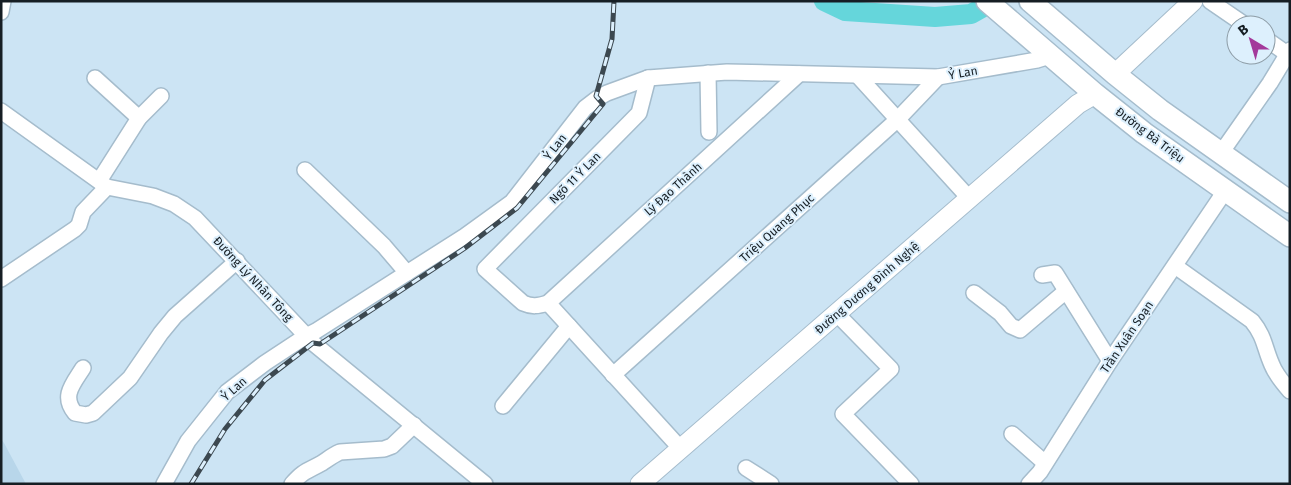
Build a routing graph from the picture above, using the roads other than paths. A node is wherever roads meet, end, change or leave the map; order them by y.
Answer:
1 (3, 1) edge
2 (987, 1) edge
3 (1193, 1) edge
4 (1210, 1) edge
5 (1032, 3) edge
6 (1, 12) edge
7 (1230, 15) edge
8 (1276, 45) edge
9 (1289, 53) edge
10 (1050, 56) junction
11 (708, 73) junction
12 (799, 74) junction
13 (1114, 74) junction
14 (858, 76) junction
15 (938, 77) junction
16 (95, 78) dead end
17 (648, 78) junction
18 (1095, 94) junction
19 (161, 96) dead end
20 (1, 111) edge
21 (139, 118) junction
22 (897, 120) junction
23 (709, 132) dead end
24 (1221, 153) junction
25 (305, 170) dead end
26 (103, 184) junction
27 (1225, 191) junction
28 (969, 198) junction
29 (1290, 202) edge
30 (1290, 236) edge
31 (236, 261) junction
32 (1175, 266) junction
33 (407, 273) junction
34 (1042, 275) dead end
35 (1, 279) edge
36 (1066, 291) junction
37 (974, 293) dead end
38 (548, 303) junction
39 (837, 314) junction
40 (569, 326) junction
41 (306, 336) junction
42 (1110, 362) junction
43 (83, 368) dead end
44 (613, 375) junction
45 (1290, 391) edge
46 (503, 406) dead end
47 (414, 426) junction
48 (1012, 434) dead end
49 (681, 449) junction
50 (1045, 463) junction
51 (746, 468) dead end
52 (1034, 482) edge
53 (164, 484) edge
54 (292, 484) edge
55 (485, 484) edge
56 (640, 484) edge
57 (770, 484) edge
58 (911, 484) edge

1 - 6 street
2 - 10 highway, Đường Bà Triệu
3 - 13 main road
4 - 7 street
5 - 13 highway
8 - 9 street
9 - 24 street
10 - 15 street, Ỷ Lan
10 - 18 highway, Đường Bà Triệu
11 - 12 street, Ỷ Lan
11 - 17 street, Ỷ Lan
11 - 23 street
12 - 14 street, Ỷ Lan
12 - 38 street, Lý Đạo Thành
13 - 18 highway
13 - 24 highway
14 - 15 street, Ỷ Lan
14 - 22 street
15 - 22 street, Triệu Quang Phục
16 - 21 street
17 - 33 street, Ỷ Lan
17 - 38 street, Ngõ 11 Ỷ Lan
18 - 27 highway, Đường Bà Triệu
18 - 28 main road, Đường Dương Đình Nghệ
19 - 21 street
20 - 26 street, Đường Lý Nhân Tông
21 - 26 street
22 - 28 street
22 - 44 street, Triệu Quang Phục
24 - 29 highway
25 - 33 street
26 - 31 street, Đường Lý Nhân Tông
26 - 35 street
27 - 30 highway, Đường Bà Triệu
27 - 32 street, Trần Xuân Soạn
28 - 39 main road, Đường Dương Đình Nghệ
31 - 41 street, Đường Lý Nhân Tông
31 - 43 street
32 - 42 street, Trần Xuân Soạn
32 - 45 street
33 - 41 street, Ỷ Lan
34 - 36 street
36 - 37 street
36 - 42 street
38 - 40 street
39 - 49 main road, Đường Dương Đình Nghệ
39 - 58 street
40 - 44 street
40 - 46 street
41 - 47 street, Đường Lý Nhân Tông
41 - 53 street, Ỷ Lan
42 - 50 street, Trần Xuân Soạn
44 - 49 street
47 - 54 street
47 - 55 street, Đường Lý Nhân Tông
48 - 50 street
49 - 56 main road, Đường Dương Đình Nghệ
50 - 52 street, Trần Xuân Soạn
51 - 57 street

